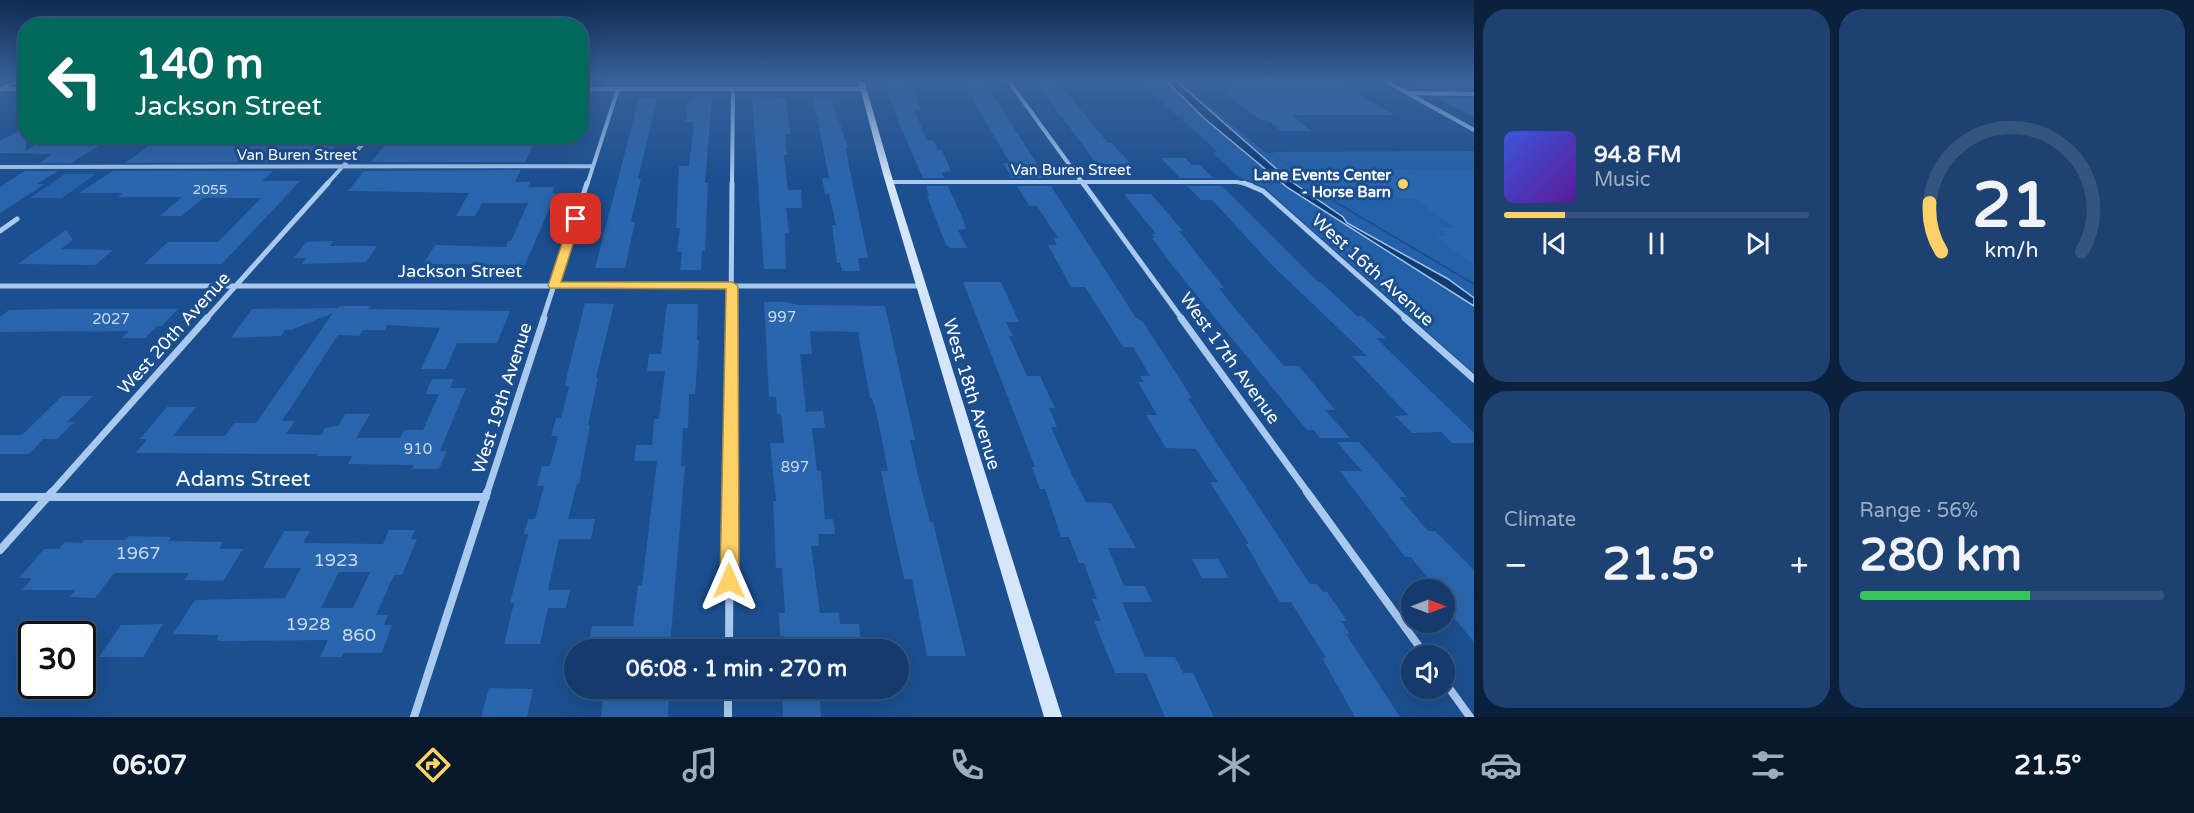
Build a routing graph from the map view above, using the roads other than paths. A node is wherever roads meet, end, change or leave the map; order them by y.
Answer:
1 (610, 113) edge
2 (733, 113) edge
3 (870, 113) edge
4 (1032, 113) edge
5 (1444, 113) edge
6 (1474, 130) edge
7 (363, 144) edge
8 (343, 166) junction
9 (593, 166) junction
10 (0, 167) edge
11 (890, 182) junction
12 (1082, 182) junction
13 (1251, 185) joint
14 (17, 219) dead end
15 (0, 231) edge
16 (0, 286) edge
17 (237, 286) junction
18 (554, 286) junction
19 (732, 286) junction
20 (921, 286) junction
21 (1474, 379) edge
22 (0, 497) edge
23 (47, 497) junction
24 (486, 497) junction
25 (0, 550) edge
26 (729, 639) edge
27 (1418, 645) edge
28 (1455, 696) edge
29 (728, 699) edge
30 (414, 717) edge
31 (728, 717) edge
32 (1053, 717) edge
33 (1470, 717) edge

1 - 9 street, West 19th Avenue
2 - 19 street
3 - 11 main road, West 18th Avenue
4 - 12 street, West 17th Avenue
5 - 6 street
7 - 8 street, West 20th Avenue
8 - 9 street, Van Buren Street
8 - 10 street, Van Buren Street
8 - 17 street, West 20th Avenue
9 - 18 street, West 19th Avenue
11 - 12 street, Van Buren Street
11 - 20 main road, West 18th Avenue
12 - 13 street, Van Buren Street
12 - 27 street, West 17th Avenue
13 - 21 street, West 16th Avenue
14 - 15 street
16 - 17 street, Jackson Street
17 - 18 street, Jackson Street
17 - 23 street, West 20th Avenue
18 - 19 street, Jackson Street
18 - 24 street, West 19th Avenue
19 - 20 street, Jackson Street
19 - 26 street
20 - 32 main road, West 18th Avenue
22 - 23 street, Adams Street
23 - 24 street, Adams Street
23 - 25 street, West 20th Avenue
24 - 30 street, West 19th Avenue
28 - 33 street
29 - 31 street

